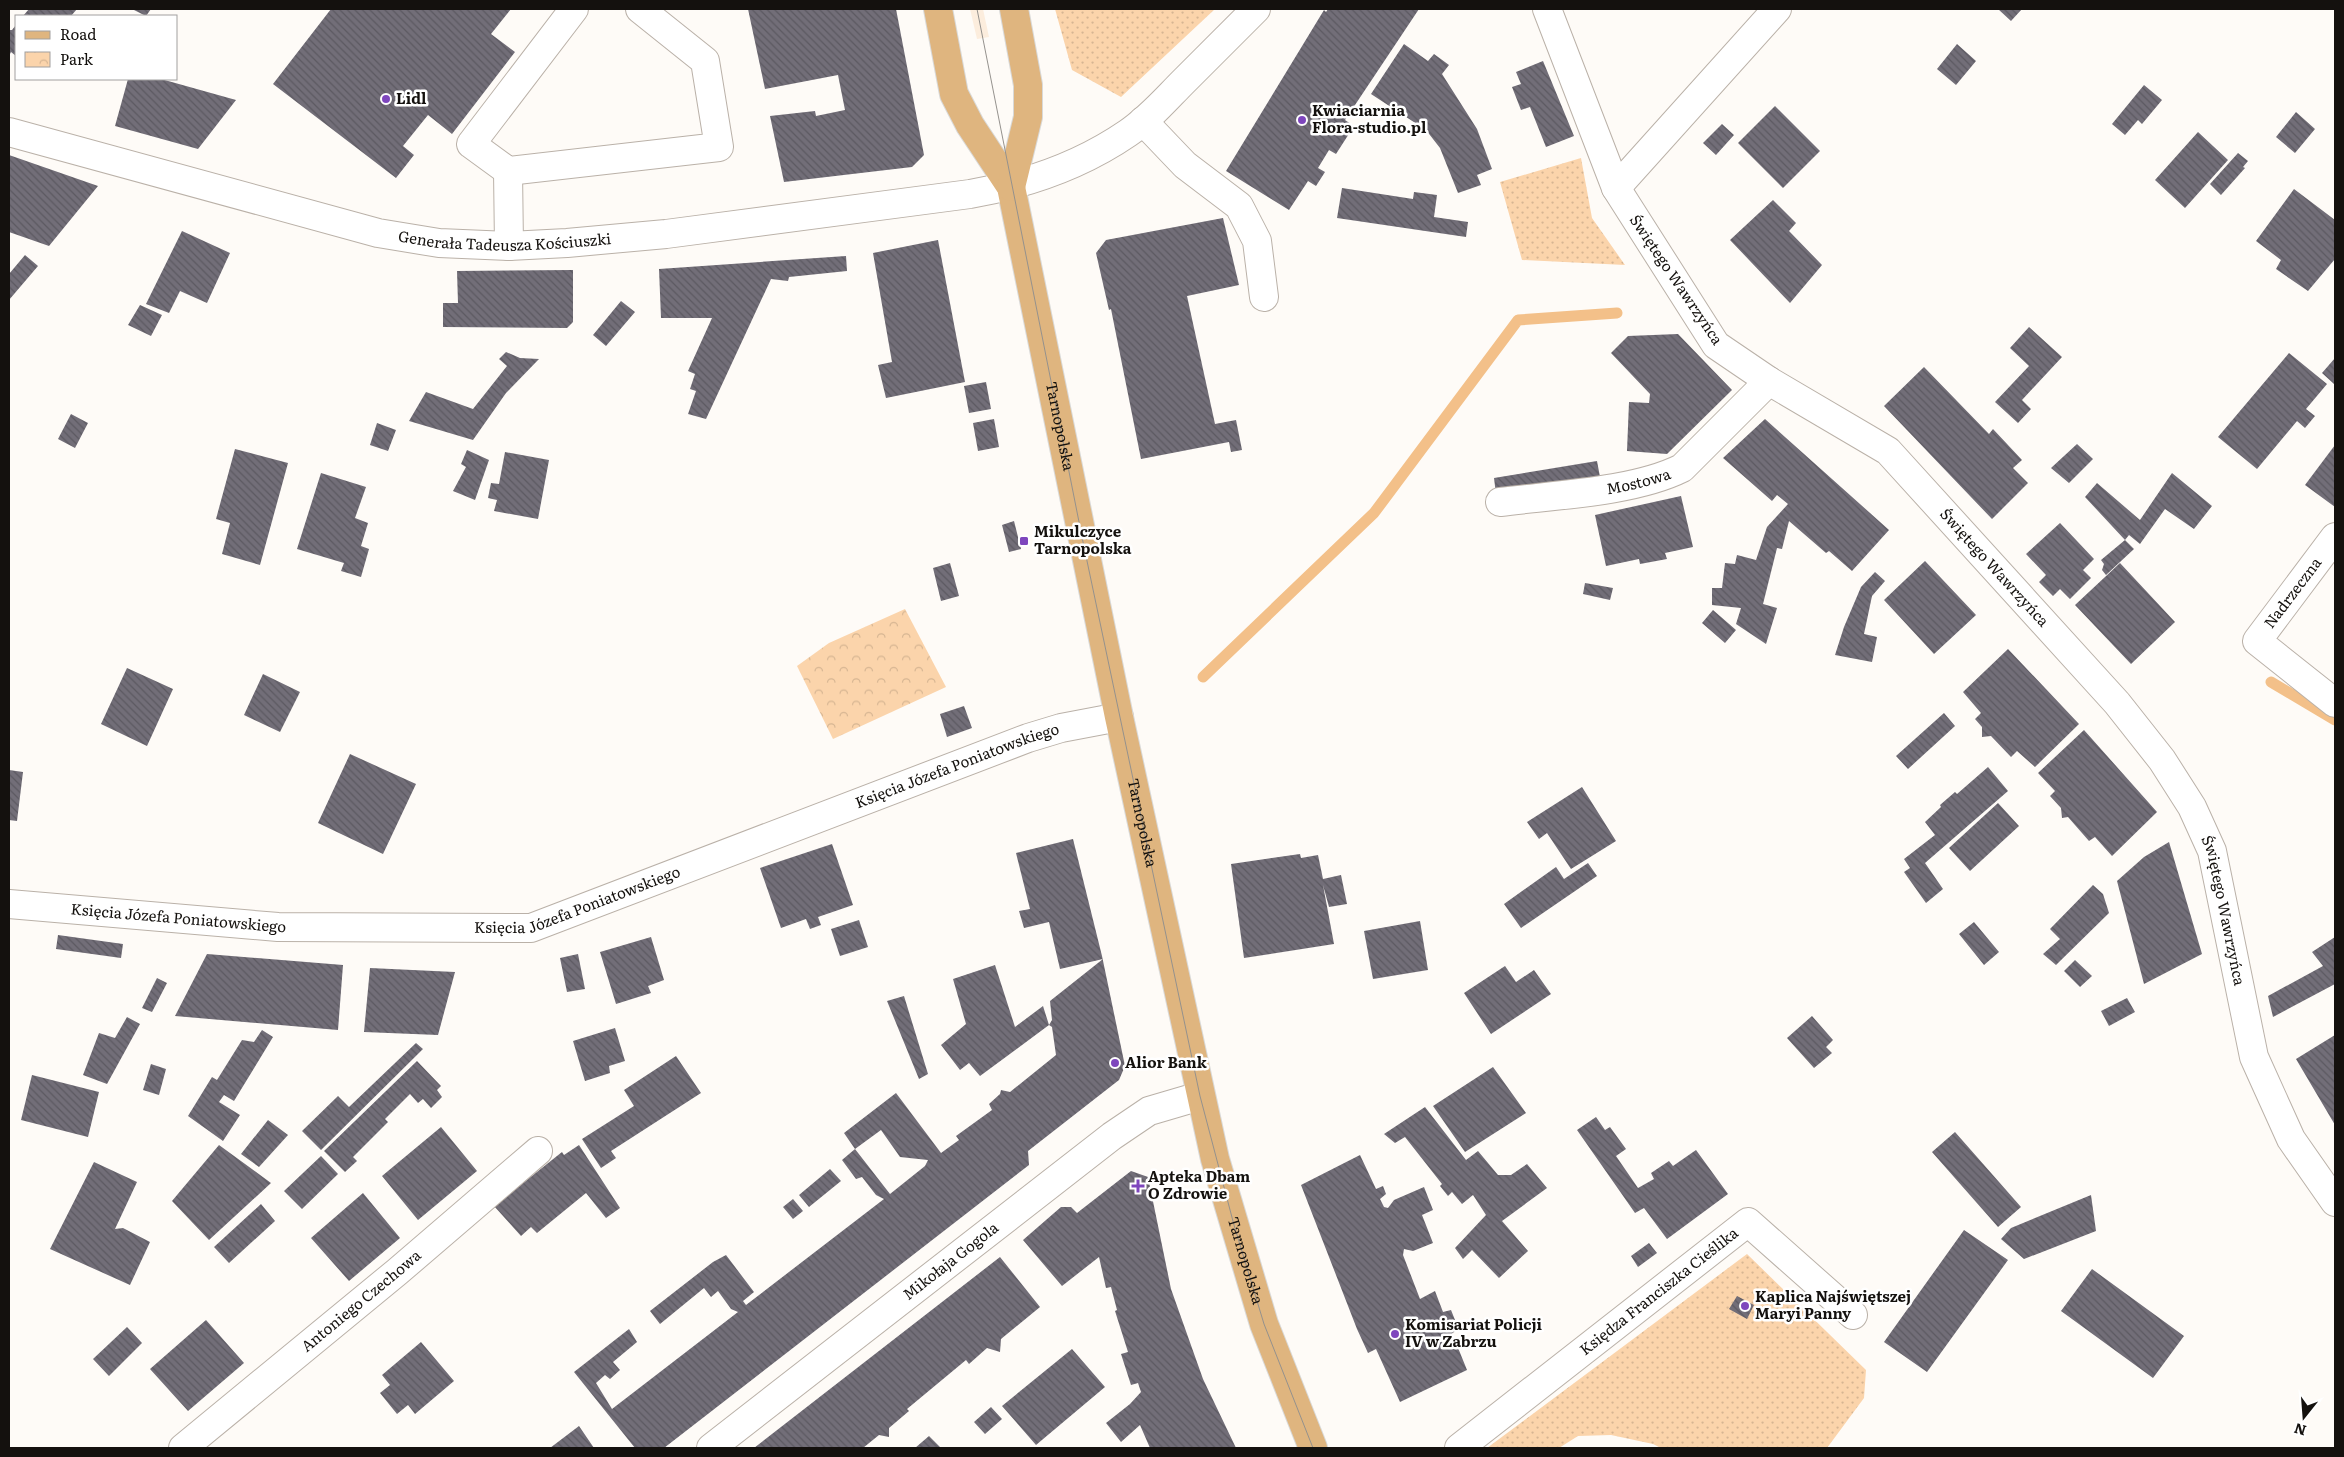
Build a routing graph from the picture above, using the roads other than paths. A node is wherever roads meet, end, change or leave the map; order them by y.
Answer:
1 (574, 9) edge
2 (640, 9) edge
3 (938, 9) edge
4 (1014, 9) edge
5 (1256, 9) edge
6 (1547, 9) edge
7 (1777, 9) edge
8 (1143, 121) junction
9 (9, 132) edge
10 (508, 172) junction
11 (1011, 187) junction
12 (1616, 188) junction
13 (509, 246) junction
14 (1264, 297) dead end
15 (1769, 381) junction
16 (1500, 502) dead end
17 (2335, 537) edge
18 (2335, 703) edge
19 (1119, 717) junction
20 (9, 904) edge
21 (1200, 1096) junction
22 (538, 1151) dead end
23 (2335, 1202) edge
24 (1853, 1315) dead end
25 (183, 1448) edge
26 (711, 1448) edge
27 (1313, 1448) edge
28 (1459, 1448) edge

1 - 10 street
2 - 10 street
3 - 11 main road, Tarnopolska
4 - 11 main road, Tarnopolska
5 - 8 street, Generała Tadeusza Kościuszki
6 - 12 street, Świętego Wawrzyńca
7 - 12 street
8 - 11 street, Generała Tadeusza Kościuszki
8 - 14 street
9 - 13 street, Generała Tadeusza Kościuszki
10 - 13 street
11 - 13 street, Generała Tadeusza Kościuszki
11 - 19 main road, Tarnopolska
12 - 15 street, Świętego Wawrzyńca
15 - 16 street, Mostowa
15 - 23 street, Świętego Wawrzyńca
17 - 18 street, Nadrzeczna
19 - 20 street, Księcia Józefa Poniatowskiego
19 - 21 main road, Tarnopolska
21 - 26 street, Mikołaja Gogola
21 - 27 main road, Tarnopolska
22 - 25 street, Antoniego Czechowa
24 - 28 street, Księdza Franciszka Cieślika

